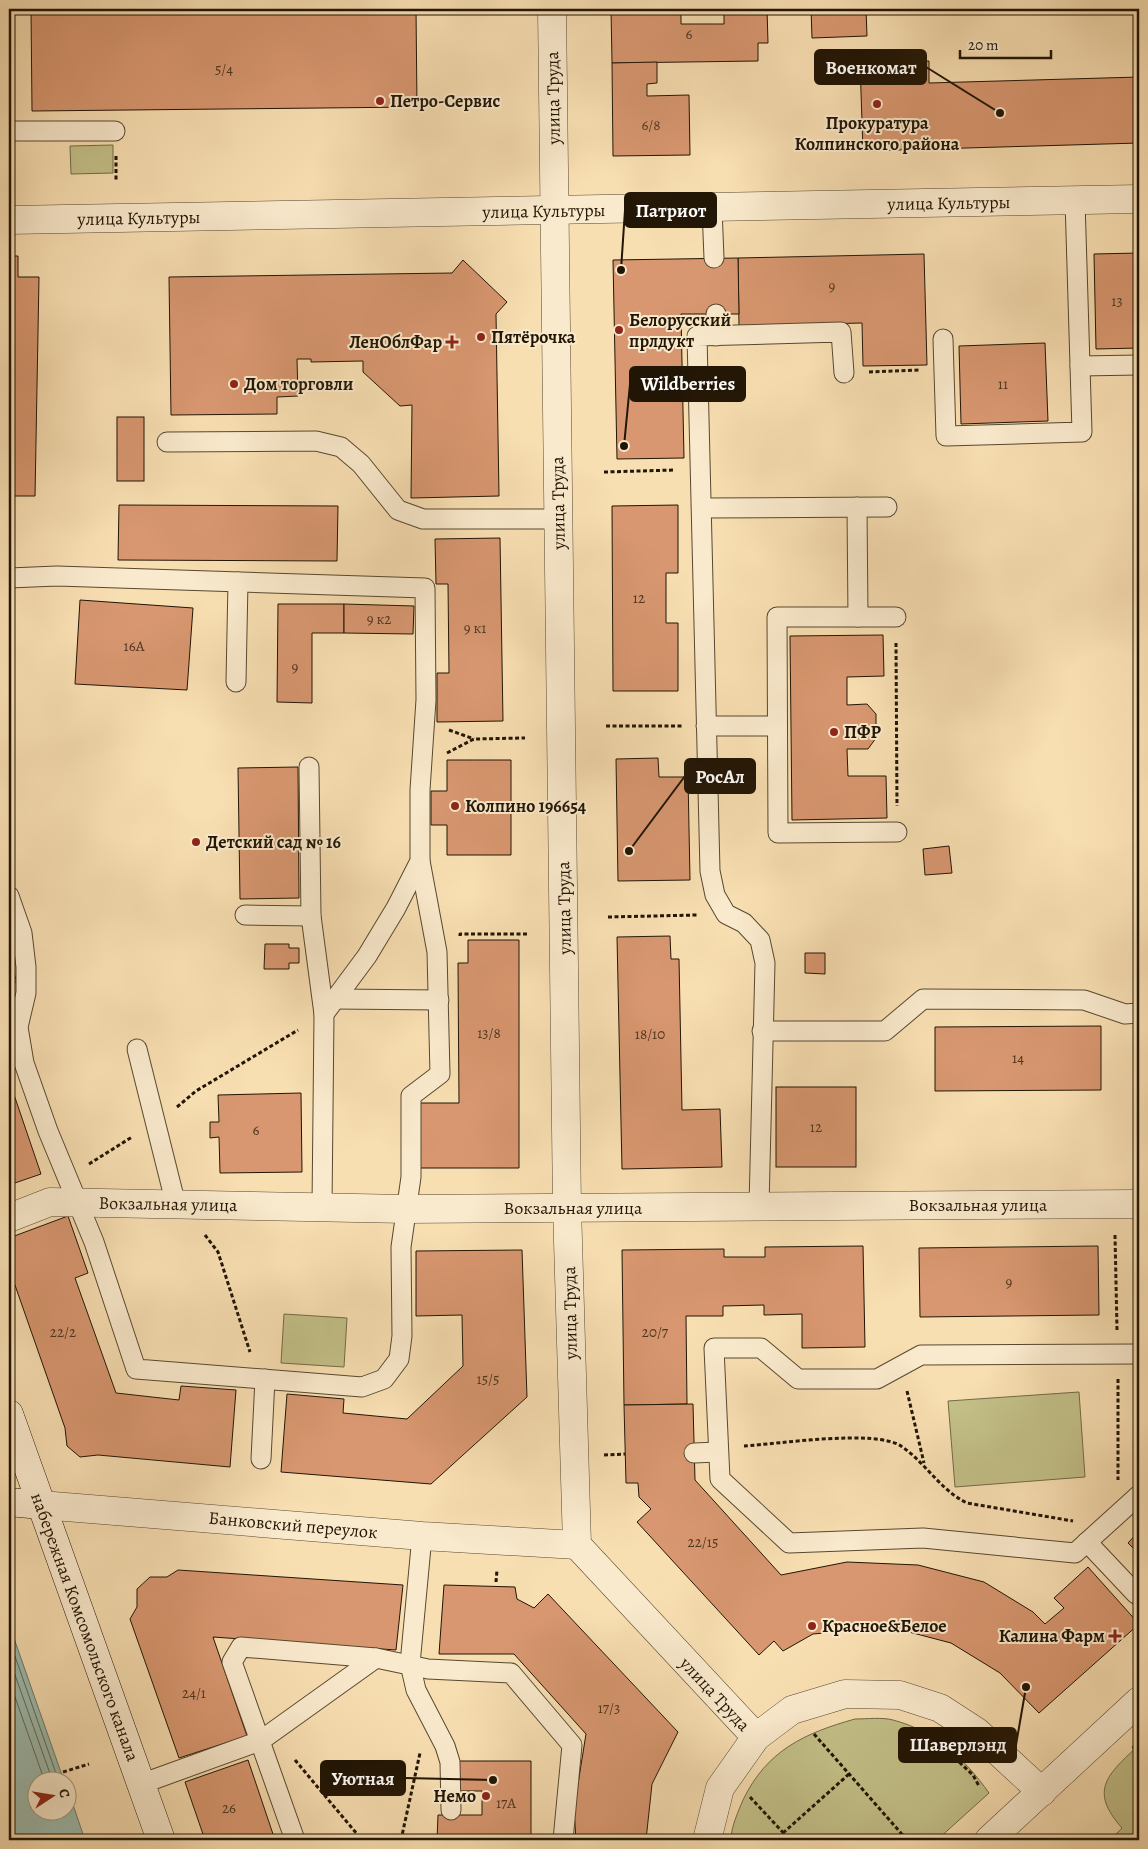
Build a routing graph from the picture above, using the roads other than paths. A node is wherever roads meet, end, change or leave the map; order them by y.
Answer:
1 (552, 9) edge
2 (9, 131) edge
3 (115, 131) dead end
4 (1139, 199) edge
5 (1075, 200) junction
6 (712, 208) junction
7 (554, 211) junction
8 (9, 220) edge
9 (714, 258) dead end
10 (716, 314) dead end
11 (716, 336) junction
12 (943, 339) dead end
13 (1139, 365) edge
14 (1080, 366) junction
15 (844, 373) road end
16 (167, 442) dead end
17 (858, 507) junction
18 (887, 507) dead end
19 (702, 508) junction
20 (558, 519) junction
21 (9, 578) edge
22 (238, 582) junction
23 (858, 617) junction
24 (896, 617) road end
25 (236, 682) dead end
26 (706, 726) junction
27 (777, 726) junction
28 (309, 767) dead end
29 (897, 832) road end
30 (420, 861) junction
31 (9, 896) edge
32 (245, 915) dead end
33 (311, 916) junction
34 (439, 1000) junction
35 (329, 1006) junction
36 (1139, 1013) edge
37 (762, 1031) junction
38 (137, 1049) dead end
39 (77, 1202) junction
40 (1139, 1204) edge
41 (186, 1205) junction
42 (759, 1206) junction
43 (322, 1207) junction
44 (567, 1208) junction
45 (406, 1209) junction
46 (9, 1218) edge
47 (1139, 1354) edge
48 (262, 1379) junction
49 (9, 1414) edge
50 (718, 1452) junction
51 (694, 1453) dead end
52 (261, 1459) dead end
53 (1139, 1495) edge
54 (9, 1502) edge
55 (41, 1504) junction
56 (422, 1536) junction
57 (1087, 1542) junction
58 (577, 1545) junction
59 (1136, 1594) dead end
60 (376, 1658) junction
61 (410, 1664) junction
62 (1139, 1701) edge
63 (266, 1736) junction
64 (756, 1737) junction
65 (141, 1784) junction
66 (1042, 1792) junction
67 (452, 1810) dead end
68 (162, 1840) edge
69 (295, 1840) edge
70 (563, 1840) edge
71 (707, 1840) edge
72 (989, 1840) edge

1 - 7 street, улица Труда
2 - 3 lane
4 - 5 street, улица Культуры
5 - 6 street, улица Культуры
5 - 14 lane
6 - 7 street, улица Культуры
6 - 9 lane
7 - 8 street, улица Культуры
7 - 20 street, улица Труда
10 - 11 lane
11 - 15 lane
11 - 19 lane
12 - 14 lane
13 - 14 lane
16 - 20 lane
17 - 18 lane
17 - 19 lane
17 - 23 lane
19 - 26 lane
20 - 44 street, улица Труда
21 - 22 lane
22 - 25 lane
22 - 30 lane
23 - 24 lane
23 - 27 lane
26 - 27 lane
26 - 37 lane
27 - 29 lane
28 - 33 lane
30 - 34 lane
30 - 35 lane
31 - 39 lane
32 - 33 lane
33 - 35 lane
34 - 35 lane
34 - 45 lane
35 - 43 lane
36 - 37 lane
37 - 42 lane
38 - 41 lane
39 - 41 street, Вокзальная улица
39 - 46 street, Вокзальная улица
39 - 48 lane
40 - 42 street, Вокзальная улица
41 - 43 street, Вокзальная улица
42 - 44 street, Вокзальная улица
43 - 45 street, Вокзальная улица
44 - 45 street, Вокзальная улица
44 - 58 street, улица Труда
45 - 48 lane
47 - 50 lane
48 - 52 lane
49 - 55 street, набережная Комсомольского канала
50 - 51 lane
50 - 57 lane
53 - 57 lane
54 - 55 street, Банковский переулок
55 - 56 street, Банковский переулок
55 - 65 street, набережная Комсомольского канала
56 - 58 street, Банковский переулок
56 - 61 lane
57 - 59 lane
58 - 64 street, улица Труда
60 - 61 lane
60 - 63 lane
60 - 63 lane
61 - 67 lane
61 - 70 lane
62 - 66 street
63 - 65 lane
63 - 69 lane
64 - 66 street
64 - 71 street
65 - 68 street, набережная Комсомольского канала
66 - 72 street

